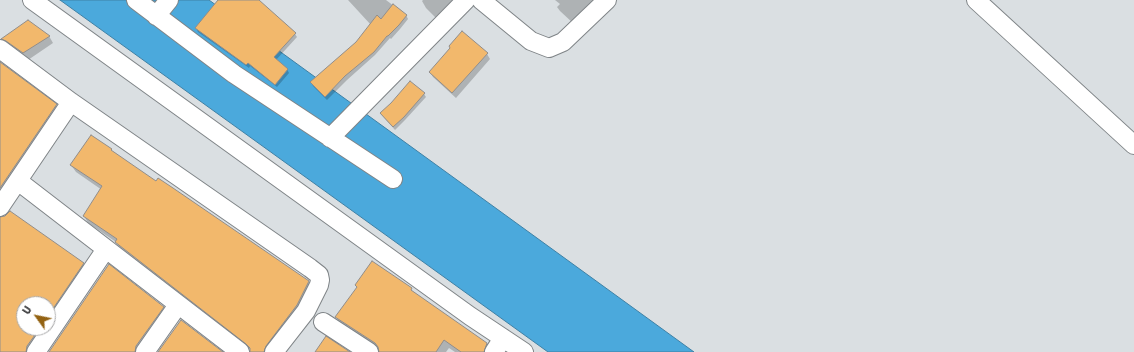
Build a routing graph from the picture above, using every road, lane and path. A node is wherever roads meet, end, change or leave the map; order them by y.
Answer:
1 (32, 0) edge
2 (136, 0) edge
3 (169, 0) edge
4 (466, 0) edge
5 (481, 0) edge
6 (607, 0) edge
7 (976, 0) edge
8 (156, 16) junction
9 (0, 49) edge
10 (71, 102) junction
11 (330, 138) junction
12 (1134, 145) edge
13 (393, 179) dead end
14 (18, 181) junction
15 (0, 207) edge
16 (106, 249) junction
17 (178, 305) junction
18 (323, 322) dead end
19 (499, 345) edge
20 (36, 352) edge
21 (145, 352) edge
22 (240, 352) edge
23 (274, 352) edge
24 (369, 352) edge
25 (524, 352) edge

1 - 19 street
2 - 8 street
3 - 8 street
4 - 11 street
5 - 6 street
7 - 12 street
8 - 11 street
9 - 10 street
10 - 14 street
10 - 23 street
11 - 13 street
14 - 15 street
14 - 16 street
16 - 17 street
16 - 20 street
17 - 21 street
17 - 22 street
18 - 24 street
19 - 25 street

